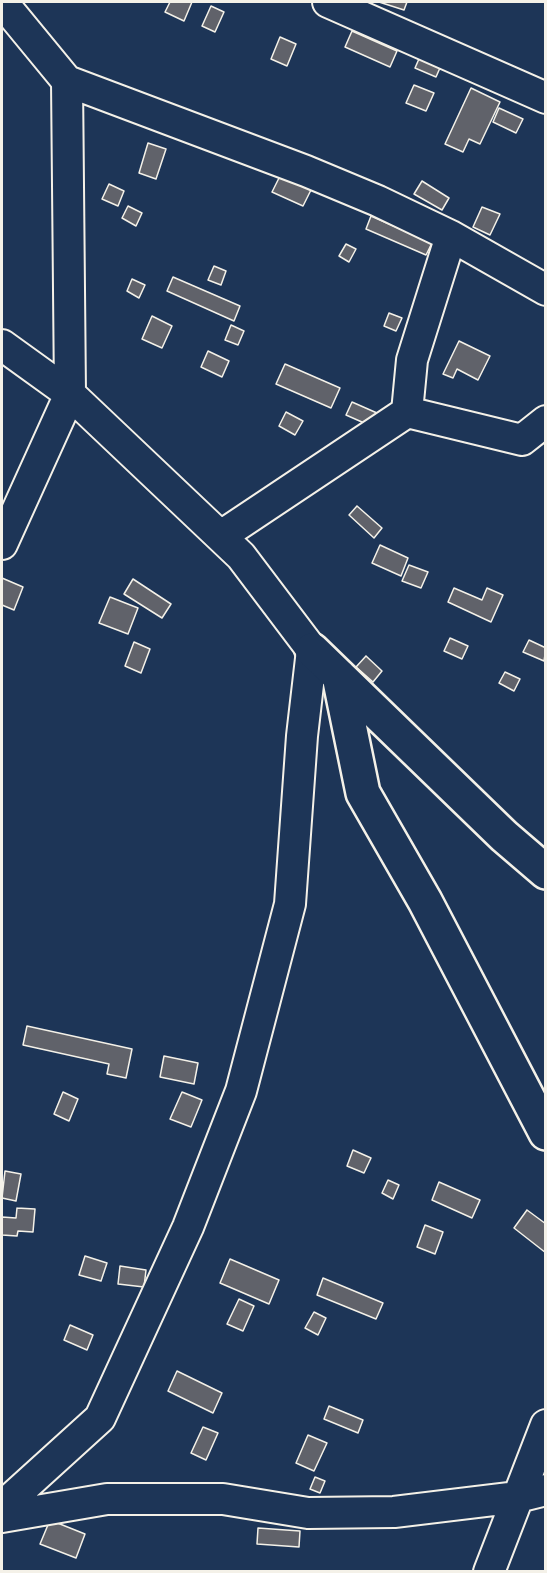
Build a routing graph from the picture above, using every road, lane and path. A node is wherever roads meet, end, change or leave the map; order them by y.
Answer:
1 (2, 2) edge
2 (328, 2) edge
3 (68, 81) junction
4 (546, 98) edge
5 (451, 236) junction
6 (546, 290) edge
7 (2, 345) edge
8 (70, 394) junction
9 (407, 412) junction
10 (546, 421) edge
11 (221, 536) junction
12 (2, 544) edge
13 (312, 650) junction
14 (339, 676) junction
15 (546, 872) edge
16 (546, 1133) edge
17 (546, 1425) edge
18 (532, 1493) edge
19 (2, 1507) edge
20 (2, 1517) edge
21 (489, 1572) edge

1 - 3 street
2 - 4 street
3 - 5 street
3 - 8 street
5 - 6 street
5 - 9 street
7 - 8 street
8 - 11 street
8 - 12 street
9 - 10 street
9 - 11 street
11 - 13 street
13 - 14 street
13 - 19 street
14 - 15 street
14 - 16 street
17 - 18 street
18 - 20 street
18 - 21 street

